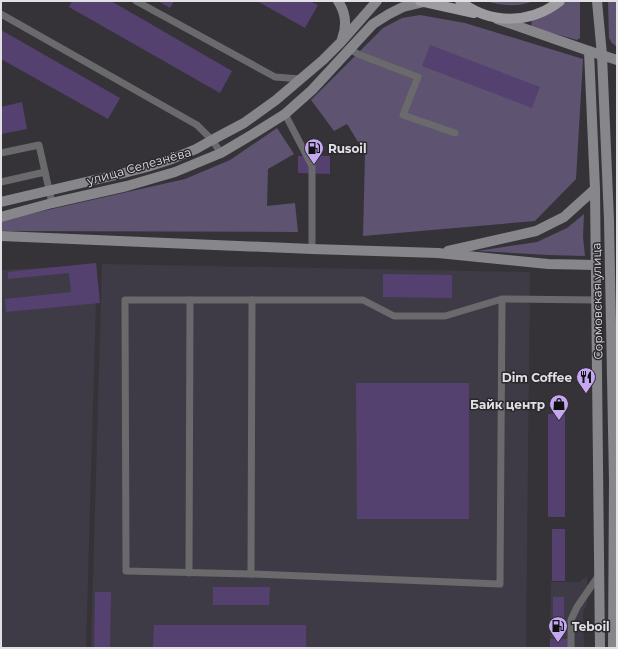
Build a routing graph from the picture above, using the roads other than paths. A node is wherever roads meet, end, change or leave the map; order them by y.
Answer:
1 (136, 1) edge
2 (338, 1) edge
3 (377, 1) edge
4 (460, 1) edge
5 (560, 1) edge
6 (597, 1) edge
7 (422, 2) edge
8 (1, 14) edge
9 (490, 16) junction
10 (345, 46) junction
11 (589, 51) junction
12 (602, 55) junction
13 (617, 60) edge
14 (301, 79) junction
15 (285, 114) junction
16 (455, 133) dead end
17 (212, 140) junction
18 (1, 153) edge
19 (221, 153) junction
20 (45, 172) junction
21 (1, 182) edge
22 (594, 189) junction
23 (49, 190) junction
24 (1, 202) edge
25 (52, 203) junction
26 (1, 217) edge
27 (1, 236) edge
28 (312, 249) junction
29 (438, 253) junction
30 (596, 265) junction
31 (502, 299) junction
32 (190, 300) junction
33 (252, 300) junction
34 (596, 300) junction
35 (189, 573) junction
36 (251, 574) junction
37 (599, 575) junction
38 (571, 648) edge
39 (600, 648) edge
40 (613, 648) edge

1 - 14 lane
2 - 10 main road
3 - 10 main road, улица Селезнёва
4 - 9 main road
5 - 9 main road
6 - 12 main road, Сормовская улица
7 - 9 main road
7 - 10 main road, улица Селезнёва
8 - 17 lane
9 - 11 main road
10 - 14 main road, улица Селезнёва
10 - 15 main road, улица Селезнёва
10 - 16 lane
11 - 12 main road
11 - 22 main road, Сормовская улица
12 - 13 main road
12 - 40 main road, Сормовская улица
14 - 17 main road, улица Селезнёва
15 - 19 main road, улица Селезнёва
15 - 28 lane
17 - 19 lane
17 - 23 main road, улица Селезнёва
18 - 20 lane
19 - 25 main road, улица Селезнёва
20 - 21 lane
20 - 23 lane
22 - 29 main road
22 - 30 main road, Сормовская улица
23 - 24 main road, улица Селезнёва
23 - 25 lane
25 - 26 main road, улица Селезнёва
27 - 28 main road
28 - 29 main road
29 - 30 main road
30 - 34 main road, Сормовская улица
31 - 33 lane
31 - 34 lane
31 - 36 lane
32 - 33 lane
32 - 35 lane
32 - 35 lane
33 - 36 lane
34 - 37 main road, Сормовская улица
35 - 36 lane
37 - 38 lane
37 - 39 main road, Сормовская улица

